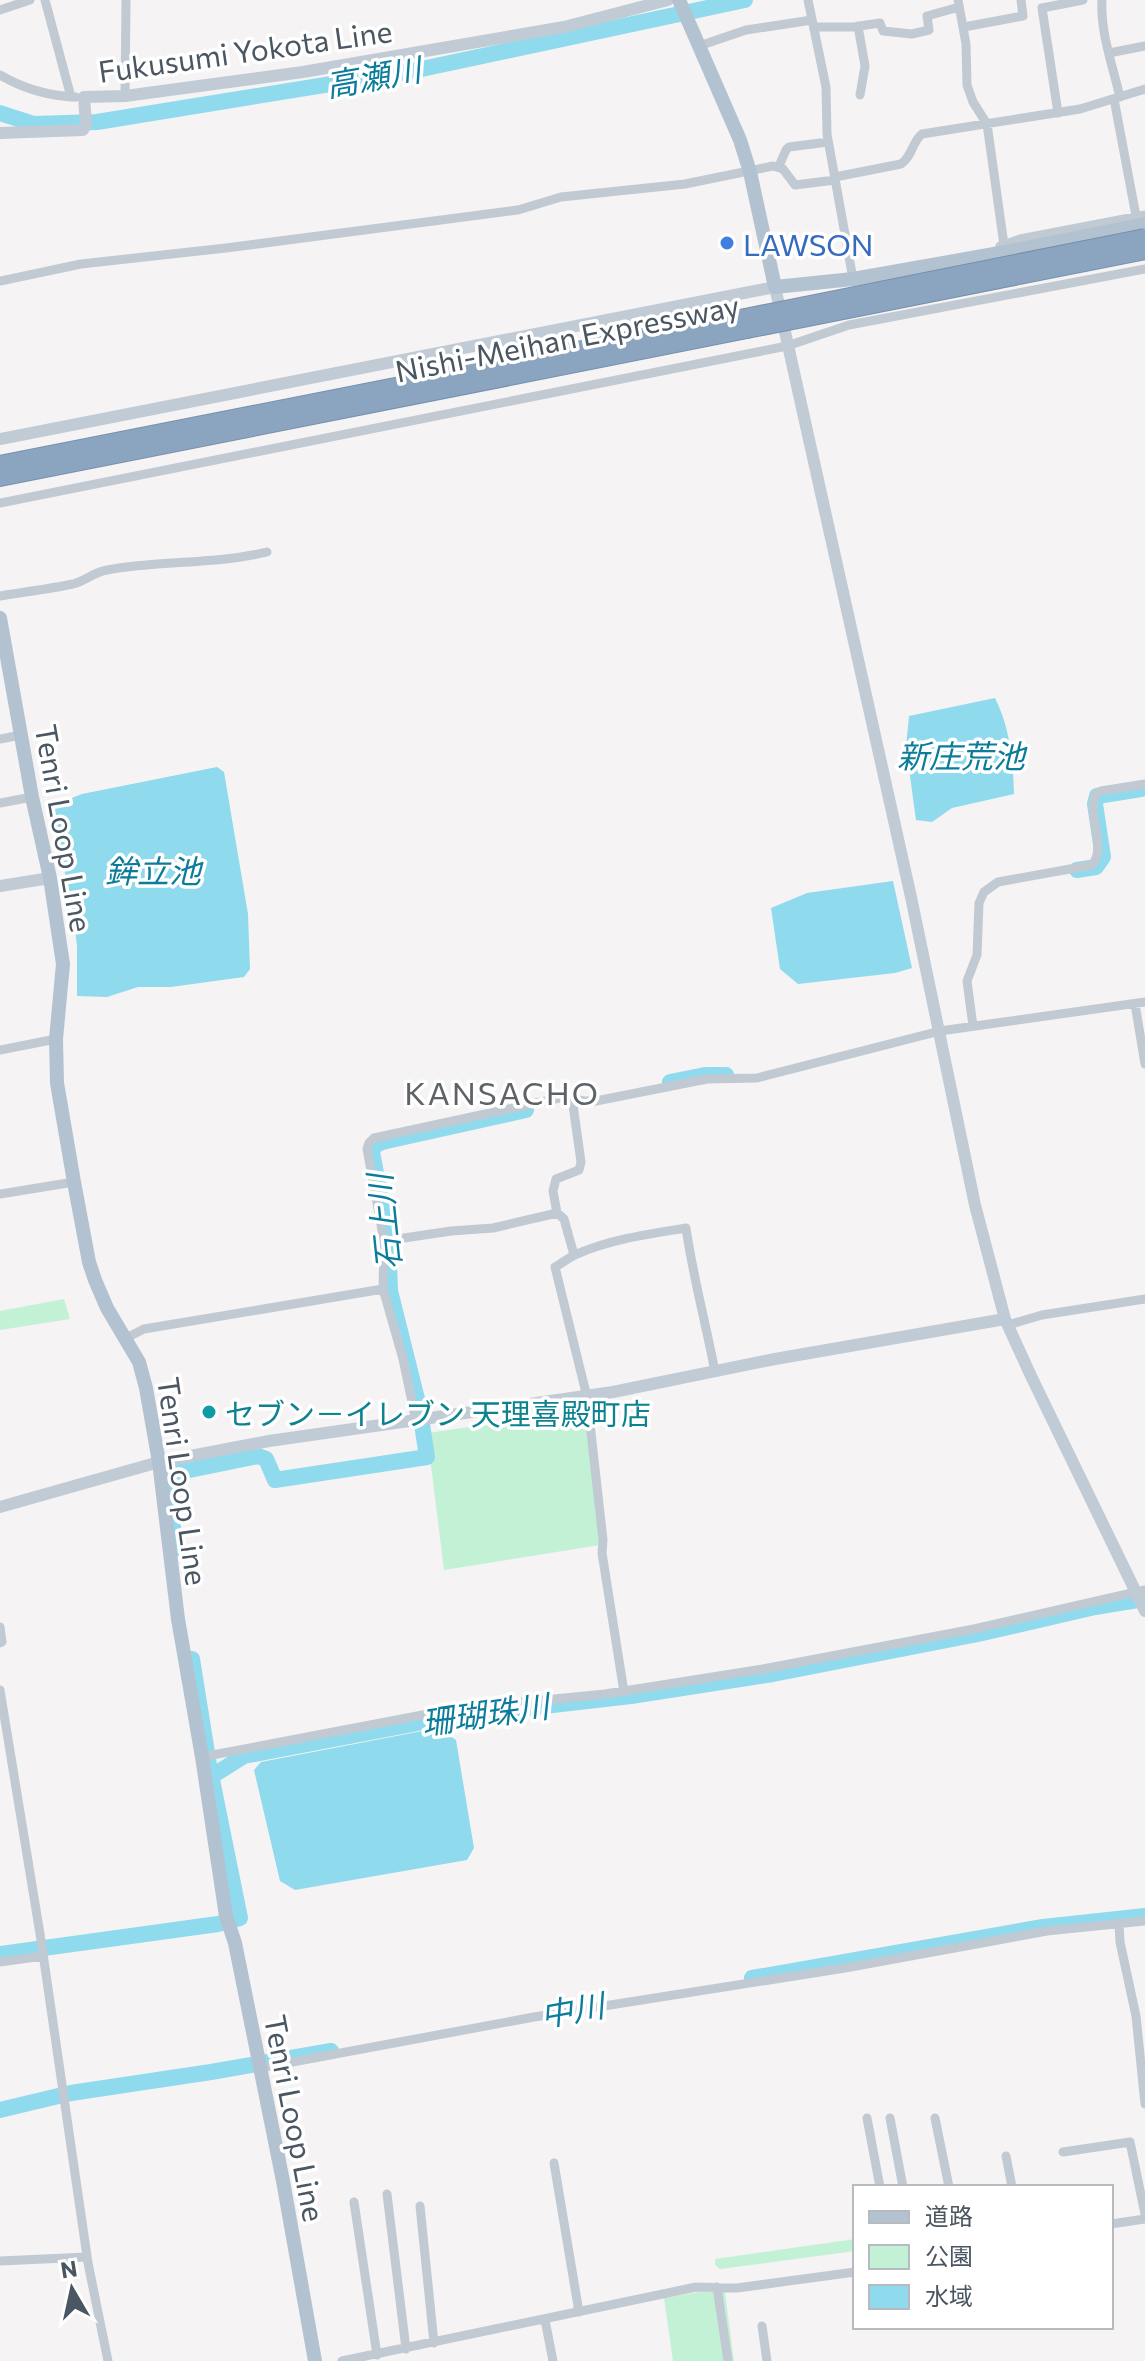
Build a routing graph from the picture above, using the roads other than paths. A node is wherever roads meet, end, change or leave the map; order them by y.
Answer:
1 (30, 0) edge
2 (45, 0) edge
3 (126, 0) edge
4 (808, 0) edge
5 (1021, 0) edge
6 (1083, 0) edge
7 (1102, 0) edge
8 (676, 1) edge
9 (959, 3) edge
10 (0, 10) edge
11 (813, 23) junction
12 (858, 26) junction
13 (964, 27) junction
14 (699, 46) junction
15 (1145, 46) edge
16 (1109, 53) junction
17 (0, 75) edge
18 (1145, 89) edge
19 (860, 95) dead end
20 (125, 96) junction
21 (1117, 98) junction
22 (80, 101) junction
23 (1058, 113) junction
24 (987, 124) junction
25 (0, 133) edge
26 (828, 142) junction
27 (779, 166) junction
28 (750, 172) junction
29 (835, 179) junction
30 (1142, 223) edge
31 (1005, 248) junction
32 (1145, 251) edge
33 (1145, 269) edge
34 (853, 279) junction
35 (0, 281) edge
36 (775, 287) junction
37 (746, 323) junction
38 (787, 346) junction
39 (0, 439) edge
40 (0, 464) edge
41 (0, 478) edge
42 (0, 503) edge
43 (267, 552) dead end
44 (0, 596) edge
45 (0, 618) edge
46 (21, 735) junction
47 (0, 739) edge
48 (1145, 784) edge
49 (32, 797) junction
50 (0, 803) edge
51 (50, 878) junction
52 (0, 886) edge
53 (1140, 1003) edge
54 (973, 1026) junction
55 (940, 1031) junction
56 (56, 1039) junction
57 (0, 1050) edge
58 (1145, 1064) edge
59 (572, 1098) junction
60 (74, 1182) junction
61 (0, 1194) edge
62 (557, 1213) junction
63 (388, 1240) junction
64 (574, 1255) junction
65 (383, 1289) junction
66 (1145, 1299) edge
67 (1006, 1322) junction
68 (126, 1338) junction
69 (715, 1372) junction
70 (587, 1397) junction
71 (416, 1421) junction
72 (159, 1462) junction
73 (0, 1507) edge
74 (1140, 1590) edge
75 (1145, 1611) edge
76 (0, 1627) edge
77 (0, 1643) edge
78 (0, 1690) edge
79 (624, 1692) junction
80 (202, 1757) junction
81 (1145, 1921) edge
82 (1119, 1923) junction
83 (43, 1954) junction
84 (0, 1962) edge
85 (259, 2062) junction
86 (1145, 2104) edge
87 (867, 2118) dead end
88 (890, 2118) dead end
89 (935, 2118) dead end
90 (1063, 2152) dead end
91 (1006, 2156) dead end
92 (554, 2163) dead end
93 (880, 2185) edge
94 (903, 2185) edge
95 (949, 2185) edge
96 (1012, 2185) edge
97 (387, 2194) dead end
98 (354, 2202) dead end
99 (420, 2206) dead end
100 (1145, 2216) edge
101 (1113, 2224) edge
102 (87, 2257) junction
103 (0, 2261) edge
104 (853, 2272) edge
105 (717, 2287) junction
106 (579, 2312) junction
107 (545, 2320) junction
108 (762, 2326) dead end
109 (434, 2343) junction
110 (401, 2353) edge
111 (377, 2355) junction
112 (108, 2361) edge
113 (315, 2361) edge
114 (342, 2361) edge
115 (553, 2361) edge
116 (728, 2361) edge
117 (767, 2361) edge

1 - 10 street
2 - 22 street
3 - 20 street
4 - 11 street
5 - 13 street
6 - 23 street
7 - 16 street
8 - 14 main road
8 - 20 street, Fukusumi Yokota Line
9 - 12 street
9 - 13 street
11 - 12 street
11 - 14 street
11 - 26 street
12 - 19 street
13 - 24 street
14 - 28 main road
15 - 16 street
16 - 21 street
17 - 22 street
18 - 21 street
20 - 22 street, Fukusumi Yokota Line
21 - 23 street
21 - 30 street
22 - 25 street, Fukusumi Yokota Line
23 - 24 street
24 - 29 street
24 - 31 street
26 - 27 street
26 - 29 street
27 - 28 street
27 - 29 street
28 - 35 street
28 - 36 main road
29 - 34 street
30 - 31 main road
30 - 37 highway, Nishi-Meihan Expressway, bridge
31 - 34 main road
32 - 37 highway, Nishi-Meihan Expressway, bridge
33 - 38 street
34 - 36 main road
36 - 38 street
36 - 39 street
37 - 40 highway, Nishi-Meihan Expressway
37 - 41 highway, Nishi-Meihan Expressway
38 - 42 street
38 - 55 street
43 - 44 street
45 - 46 main road, Tenri Loop Line
46 - 47 street
46 - 49 main road, Tenri Loop Line
48 - 54 street
49 - 50 street
49 - 51 main road, Tenri Loop Line
51 - 52 street
51 - 56 main road, Tenri Loop Line
53 - 54 street
53 - 58 street
54 - 55 street
55 - 59 street
55 - 67 street
56 - 57 street
56 - 60 main road, Tenri Loop Line
59 - 62 street
59 - 63 street
60 - 61 street
60 - 68 main road, Tenri Loop Line
62 - 63 street
62 - 64 street
63 - 65 street
64 - 69 street
64 - 70 street
65 - 68 street
65 - 71 street
66 - 67 street
67 - 69 street
67 - 74 street
68 - 72 main road, Tenri Loop Line
69 - 70 street
70 - 71 street
70 - 79 street
71 - 72 street
72 - 73 street
72 - 80 main road, Tenri Loop Line
74 - 75 street
74 - 79 street
76 - 77 street
78 - 83 street
79 - 80 street
80 - 85 main road, Tenri Loop Line
81 - 82 street
82 - 85 street
82 - 86 street
83 - 84 street
83 - 102 street
85 - 113 main road, Tenri Loop Line
87 - 93 street
88 - 94 street
89 - 95 street
90 - 100 street
91 - 96 street
92 - 106 street
97 - 110 street
98 - 111 street
99 - 109 street
100 - 101 street
102 - 103 street
102 - 112 street
104 - 105 street
105 - 106 street
105 - 116 street
106 - 107 street
107 - 109 street
107 - 115 street
108 - 117 street
109 - 110 street
110 - 111 street
111 - 114 street

